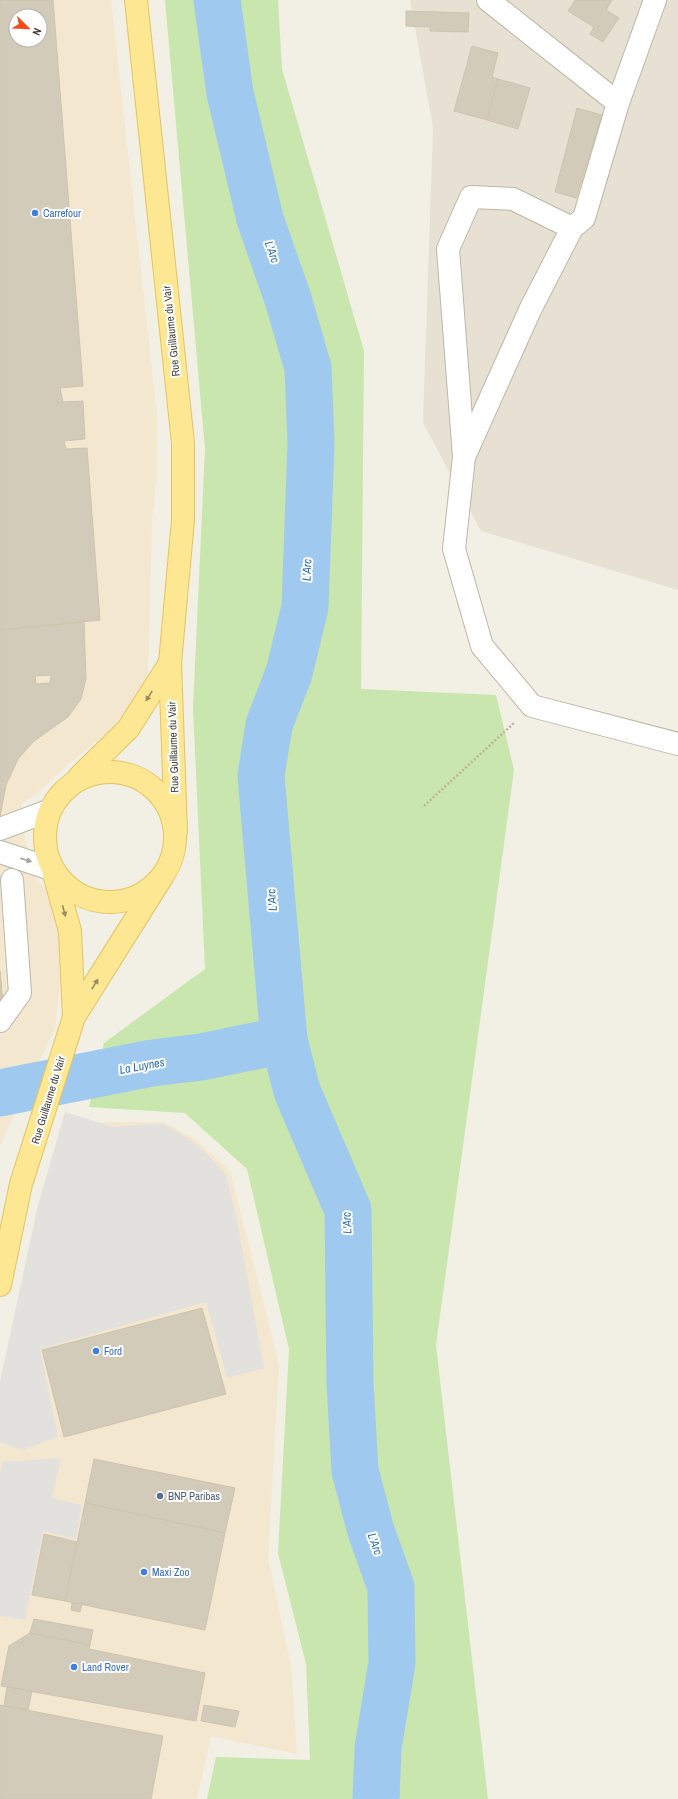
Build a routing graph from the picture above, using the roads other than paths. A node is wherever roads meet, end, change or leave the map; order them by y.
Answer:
1 (136, 0) edge
2 (655, 0) edge
3 (500, 4) edge
4 (618, 103) junction
5 (572, 228) junction
6 (464, 457) junction
7 (170, 663) junction
8 (678, 744) edge
9 (78, 778) junction
10 (48, 811) junction
11 (0, 829) edge
12 (176, 832) junction
13 (0, 852) edge
14 (52, 871) junction
15 (162, 877) junction
16 (12, 880) dead end
17 (74, 1017) junction
18 (0, 1021) edge
19 (21, 1184) junction
20 (0, 1229) edge
21 (0, 1285) edge

1 - 7 main road, Rue Guillaume du Vair
2 - 4 street
3 - 4 street
4 - 5 street
5 - 6 street
5 - 6 street
6 - 8 street
7 -> 9 main road, Rue Guillaume du Vair
7 - 12 main road, Rue Guillaume du Vair
9 - 10 main road
9 - 12 main road
10 - 11 street
10 - 14 main road
12 - 15 main road
13 -> 14 street
14 - 15 main road
14 -> 17 main road, Rue Guillaume du Vair
17 -> 15 main road, Rue Guillaume du Vair
16 - 18 street
17 - 19 main road, Rue Guillaume du Vair
19 - 20 main road, Rue Guillaume du Vair
19 - 21 main road, Rue Guillaume du Vair

